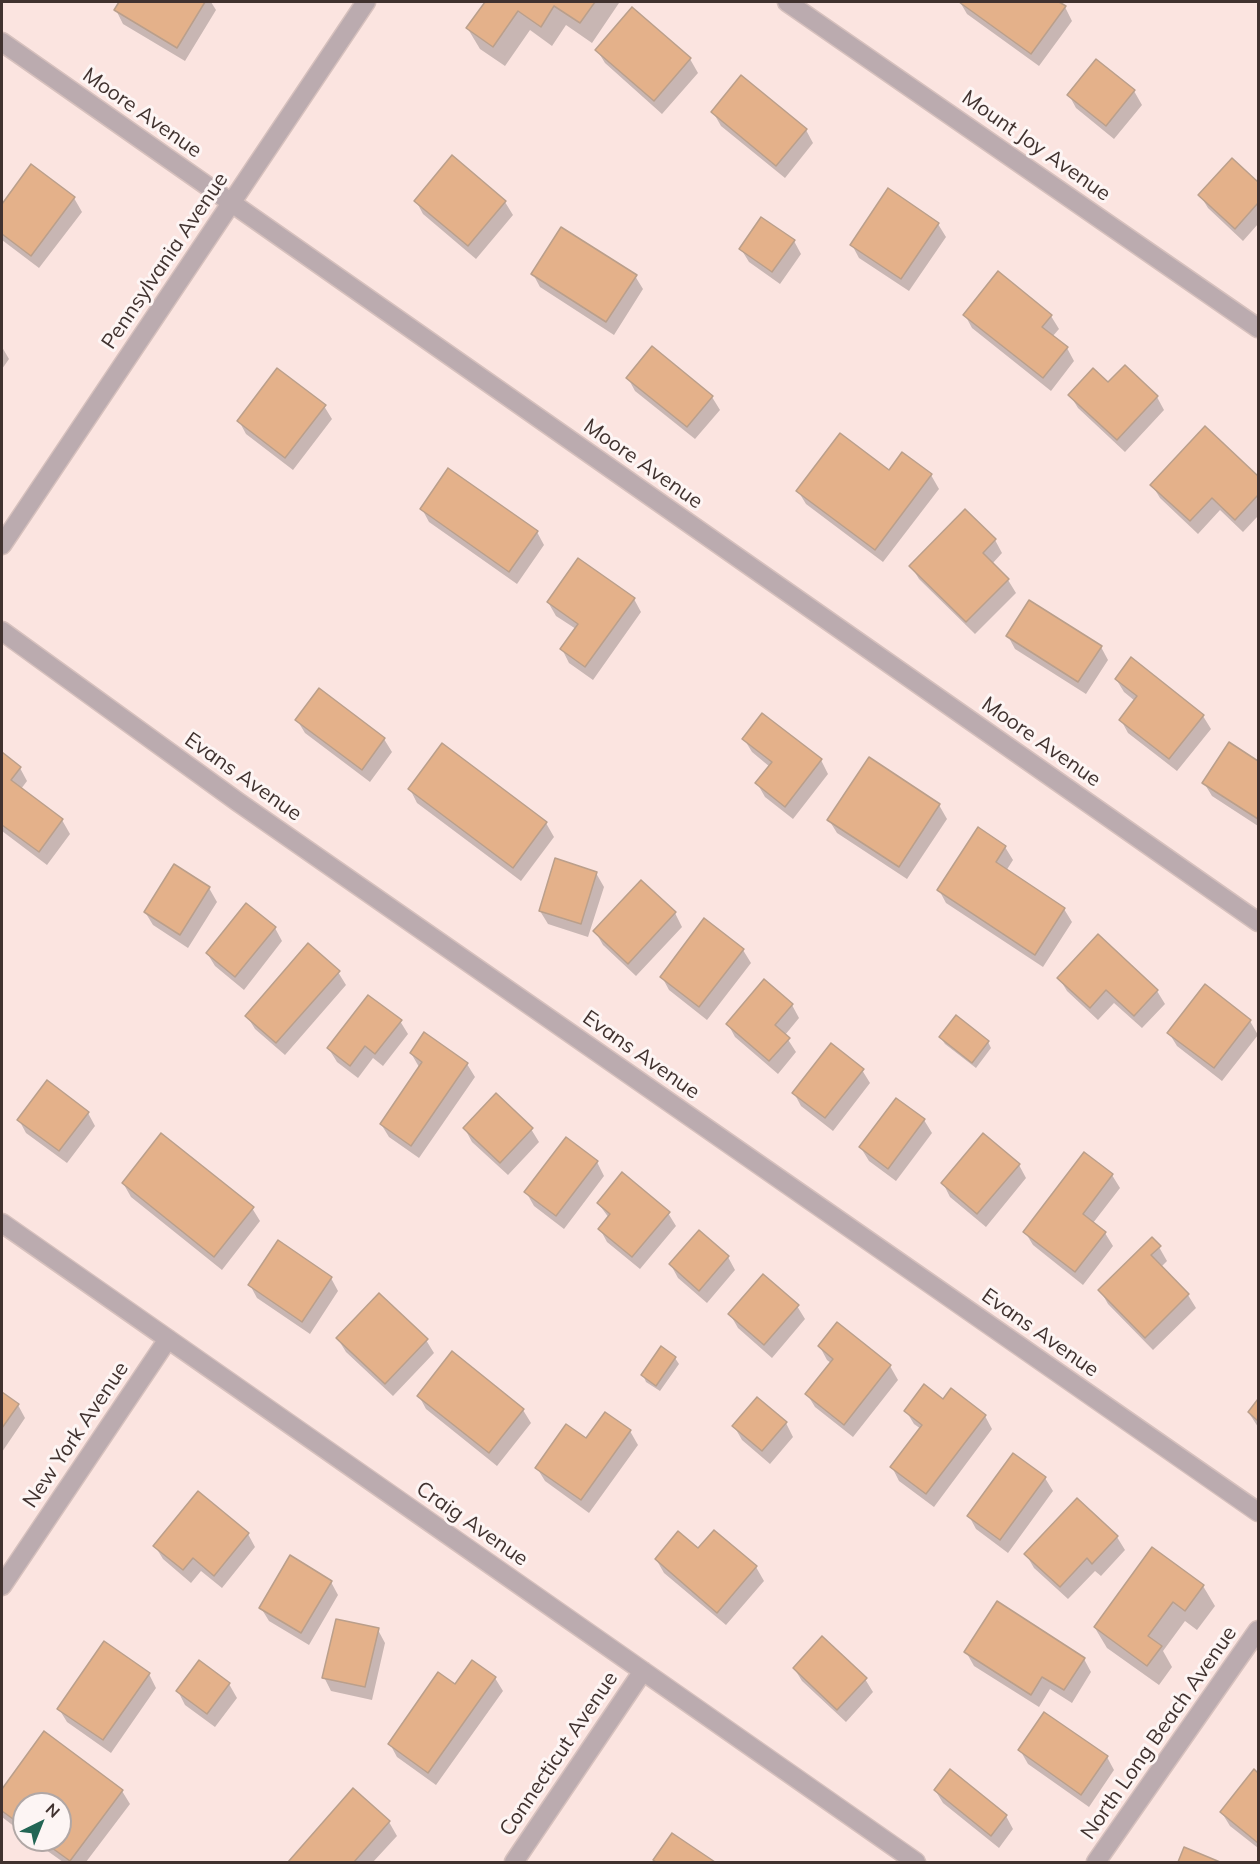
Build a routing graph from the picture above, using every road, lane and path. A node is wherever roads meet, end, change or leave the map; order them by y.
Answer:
1 (366, 2) edge
2 (787, 2) edge
3 (2, 42) edge
4 (230, 202) junction
5 (1258, 328) edge
6 (2, 545) edge
7 (2, 631) edge
8 (1258, 922) edge
9 (2, 1223) edge
10 (168, 1339) junction
11 (1258, 1512) edge
12 (2, 1586) edge
13 (1258, 1630) edge
14 (643, 1671) junction
15 (514, 1863) edge
16 (916, 1863) edge
17 (1096, 1863) edge

1 - 4 street, Pennsylvania Avenue
2 - 5 street, Mount Joy Avenue
3 - 4 street, Moore Avenue
4 - 6 street, Pennsylvania Avenue
4 - 8 street, Moore Avenue
7 - 11 street, Evans Avenue
9 - 10 street, Craig Avenue
10 - 12 street, New York Avenue
10 - 14 street, Craig Avenue
13 - 17 street, North Long Beach Avenue
14 - 15 street, Connecticut Avenue
14 - 16 street, Craig Avenue

